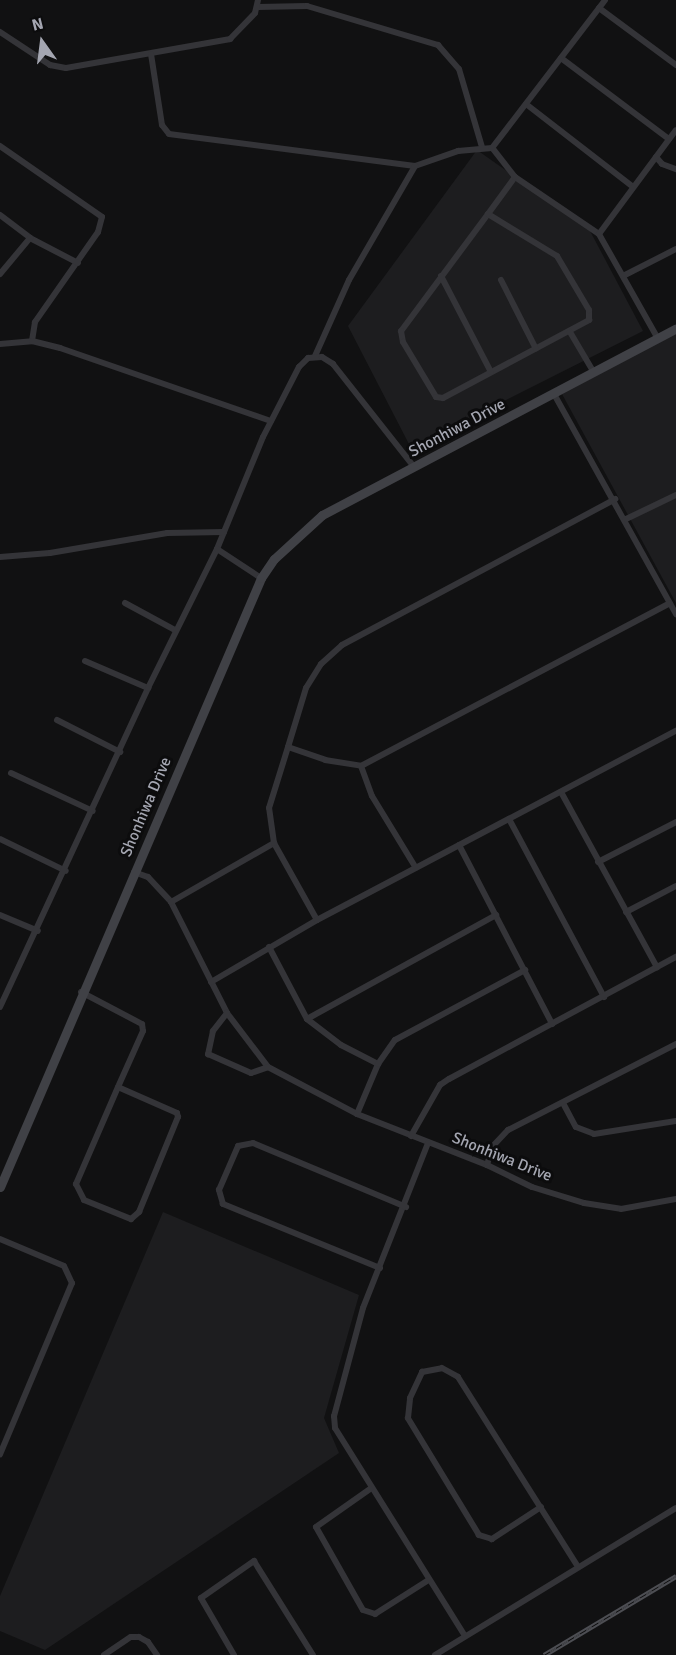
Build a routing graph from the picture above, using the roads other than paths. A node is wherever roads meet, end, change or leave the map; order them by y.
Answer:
1 (605, 0) edge
2 (258, 3) edge
3 (599, 8) junction
4 (0, 32) edge
5 (151, 54) junction
6 (561, 58) junction
7 (676, 65) edge
8 (526, 104) junction
9 (676, 130) edge
10 (669, 139) junction
11 (0, 146) edge
12 (482, 147) junction
13 (492, 148) junction
14 (656, 157) junction
15 (415, 166) junction
16 (676, 169) edge
17 (515, 177) junction
18 (633, 187) junction
19 (488, 214) junction
20 (0, 215) edge
21 (599, 234) junction
22 (30, 238) junction
23 (676, 249) edge
24 (78, 263) junction
25 (0, 274) edge
26 (441, 276) junction
27 (623, 276) junction
28 (501, 280) dead end
29 (676, 328) edge
30 (570, 332) junction
31 (657, 337) junction
32 (32, 341) junction
33 (0, 344) edge
34 (536, 349) junction
35 (315, 356) junction
36 (593, 371) junction
37 (491, 372) junction
38 (554, 394) junction
39 (271, 421) junction
40 (414, 468) junction
41 (676, 495) edge
42 (615, 500) junction
43 (626, 519) junction
44 (224, 532) junction
45 (218, 549) junction
46 (0, 557) edge
47 (261, 578) junction
48 (125, 603) dead end
49 (670, 603) junction
50 (676, 614) edge
51 (175, 630) junction
52 (85, 661) dead end
53 (148, 688) junction
54 (57, 720) dead end
55 (676, 731) edge
56 (288, 747) junction
57 (120, 752) junction
58 (361, 766) junction
59 (11, 773) dead end
60 (561, 792) junction
61 (93, 811) junction
62 (509, 819) junction
63 (676, 822) edge
64 (0, 839) edge
65 (274, 843) junction
66 (459, 845) junction
67 (598, 862) junction
68 (416, 868) junction
69 (66, 871) junction
70 (134, 872) junction
71 (676, 886) edge
72 (171, 902) junction
73 (626, 912) junction
74 (0, 915) edge
75 (496, 915) junction
76 (317, 920) junction
77 (38, 931) junction
78 (269, 948) junction
79 (676, 957) edge
80 (657, 967) junction
81 (525, 970) junction
82 (211, 982) junction
83 (3, 991) edge
84 (81, 992) junction
85 (604, 997) junction
86 (0, 1007) edge
87 (227, 1012) junction
88 (307, 1019) junction
89 (552, 1024) junction
90 (676, 1044) edge
91 (378, 1064) junction
92 (268, 1067) junction
93 (118, 1087) junction
94 (563, 1103) junction
95 (357, 1114) junction
96 (676, 1121) edge
97 (411, 1136) junction
98 (428, 1143) junction
99 (487, 1165) junction
100 (0, 1187) edge
101 (676, 1199) edge
102 (406, 1207) junction
103 (0, 1239) edge
104 (380, 1268) junction
105 (0, 1454) edge
106 (370, 1490) junction
107 (541, 1507) junction
108 (676, 1508) edge
109 (578, 1565) junction
110 (427, 1581) junction
111 (465, 1636) junction
112 (104, 1655) edge
113 (157, 1655) edge
114 (234, 1655) edge
115 (312, 1655) edge
116 (435, 1655) edge

1 - 3 street
2 - 5 street
2 - 12 street
3 - 6 street
3 - 7 street
4 - 5 street
5 - 15 street
6 - 8 street
6 - 10 street
8 - 13 street
8 - 18 street
9 - 10 street
10 - 14 street
11 - 24 street
12 - 13 street
12 - 15 street
13 - 17 street
14 - 16 street
14 - 18 street
15 - 35 street
17 - 19 street
17 - 21 street
18 - 21 street
19 - 26 street
19 - 30 street
20 - 22 street
21 - 27 street
22 - 24 street
22 - 25 street
23 - 27 street
24 - 32 street
26 - 37 street
26 - 37 street
27 - 31 street
28 - 34 street
29 - 31 street, Shonhiwa Drive
30 - 34 street
30 - 36 street
31 - 36 street, Shonhiwa Drive
32 - 33 street
32 - 39 street
34 - 37 street
35 - 39 street
35 - 40 street
36 - 38 street, Shonhiwa Drive
38 - 40 street, Shonhiwa Drive
38 - 42 street
39 - 44 street
40 - 47 street, Shonhiwa Drive
41 - 43 street
42 - 43 street
42 - 56 street
43 - 49 street
44 - 45 street
44 - 46 street
45 - 47 street
45 - 51 street
47 - 70 street, Shonhiwa Drive
48 - 51 street
49 - 50 street
49 - 58 street
51 - 53 street
52 - 53 street
53 - 57 street
54 - 57 street
55 - 60 street
56 - 58 street
56 - 65 street
57 - 61 street
58 - 68 street
59 - 61 street
60 - 62 street
60 - 67 street
61 - 69 street
62 - 66 street
62 - 85 street
63 - 67 street
64 - 69 street
65 - 72 street
65 - 76 street
66 - 68 street
66 - 75 street
67 - 73 street
68 - 76 street
69 - 77 street
70 - 72 street, Shonhiwa Drive
70 - 84 street
71 - 73 street
72 - 82 street, Shonhiwa Drive
73 - 80 street
74 - 77 street
75 - 81 street
75 - 88 street
76 - 78 street
77 - 83 street
78 - 82 street
78 - 88 street
79 - 80 street
80 - 85 street
81 - 89 street
81 - 91 street
82 - 87 street, Shonhiwa Drive
83 - 86 street
84 - 93 street
84 - 100 street
85 - 89 street
87 - 92 street, Shonhiwa Drive
87 - 92 street
88 - 91 street
89 - 97 street
90 - 94 street
91 - 95 street
92 - 95 street, Shonhiwa Drive
93 - 93 street
94 - 96 street
94 - 99 street
95 - 97 street, Shonhiwa Drive
97 - 98 street, Shonhiwa Drive
98 - 99 street, Shonhiwa Drive
98 - 102 street
99 - 101 street, Shonhiwa Drive
102 - 104 street
102 - 104 street
103 - 105 street
104 - 106 street
106 - 110 street
106 - 110 street
107 - 107 street
107 - 109 street
108 - 109 street
109 - 111 street
110 - 111 street
111 - 116 street
112 - 113 street
114 - 115 street

